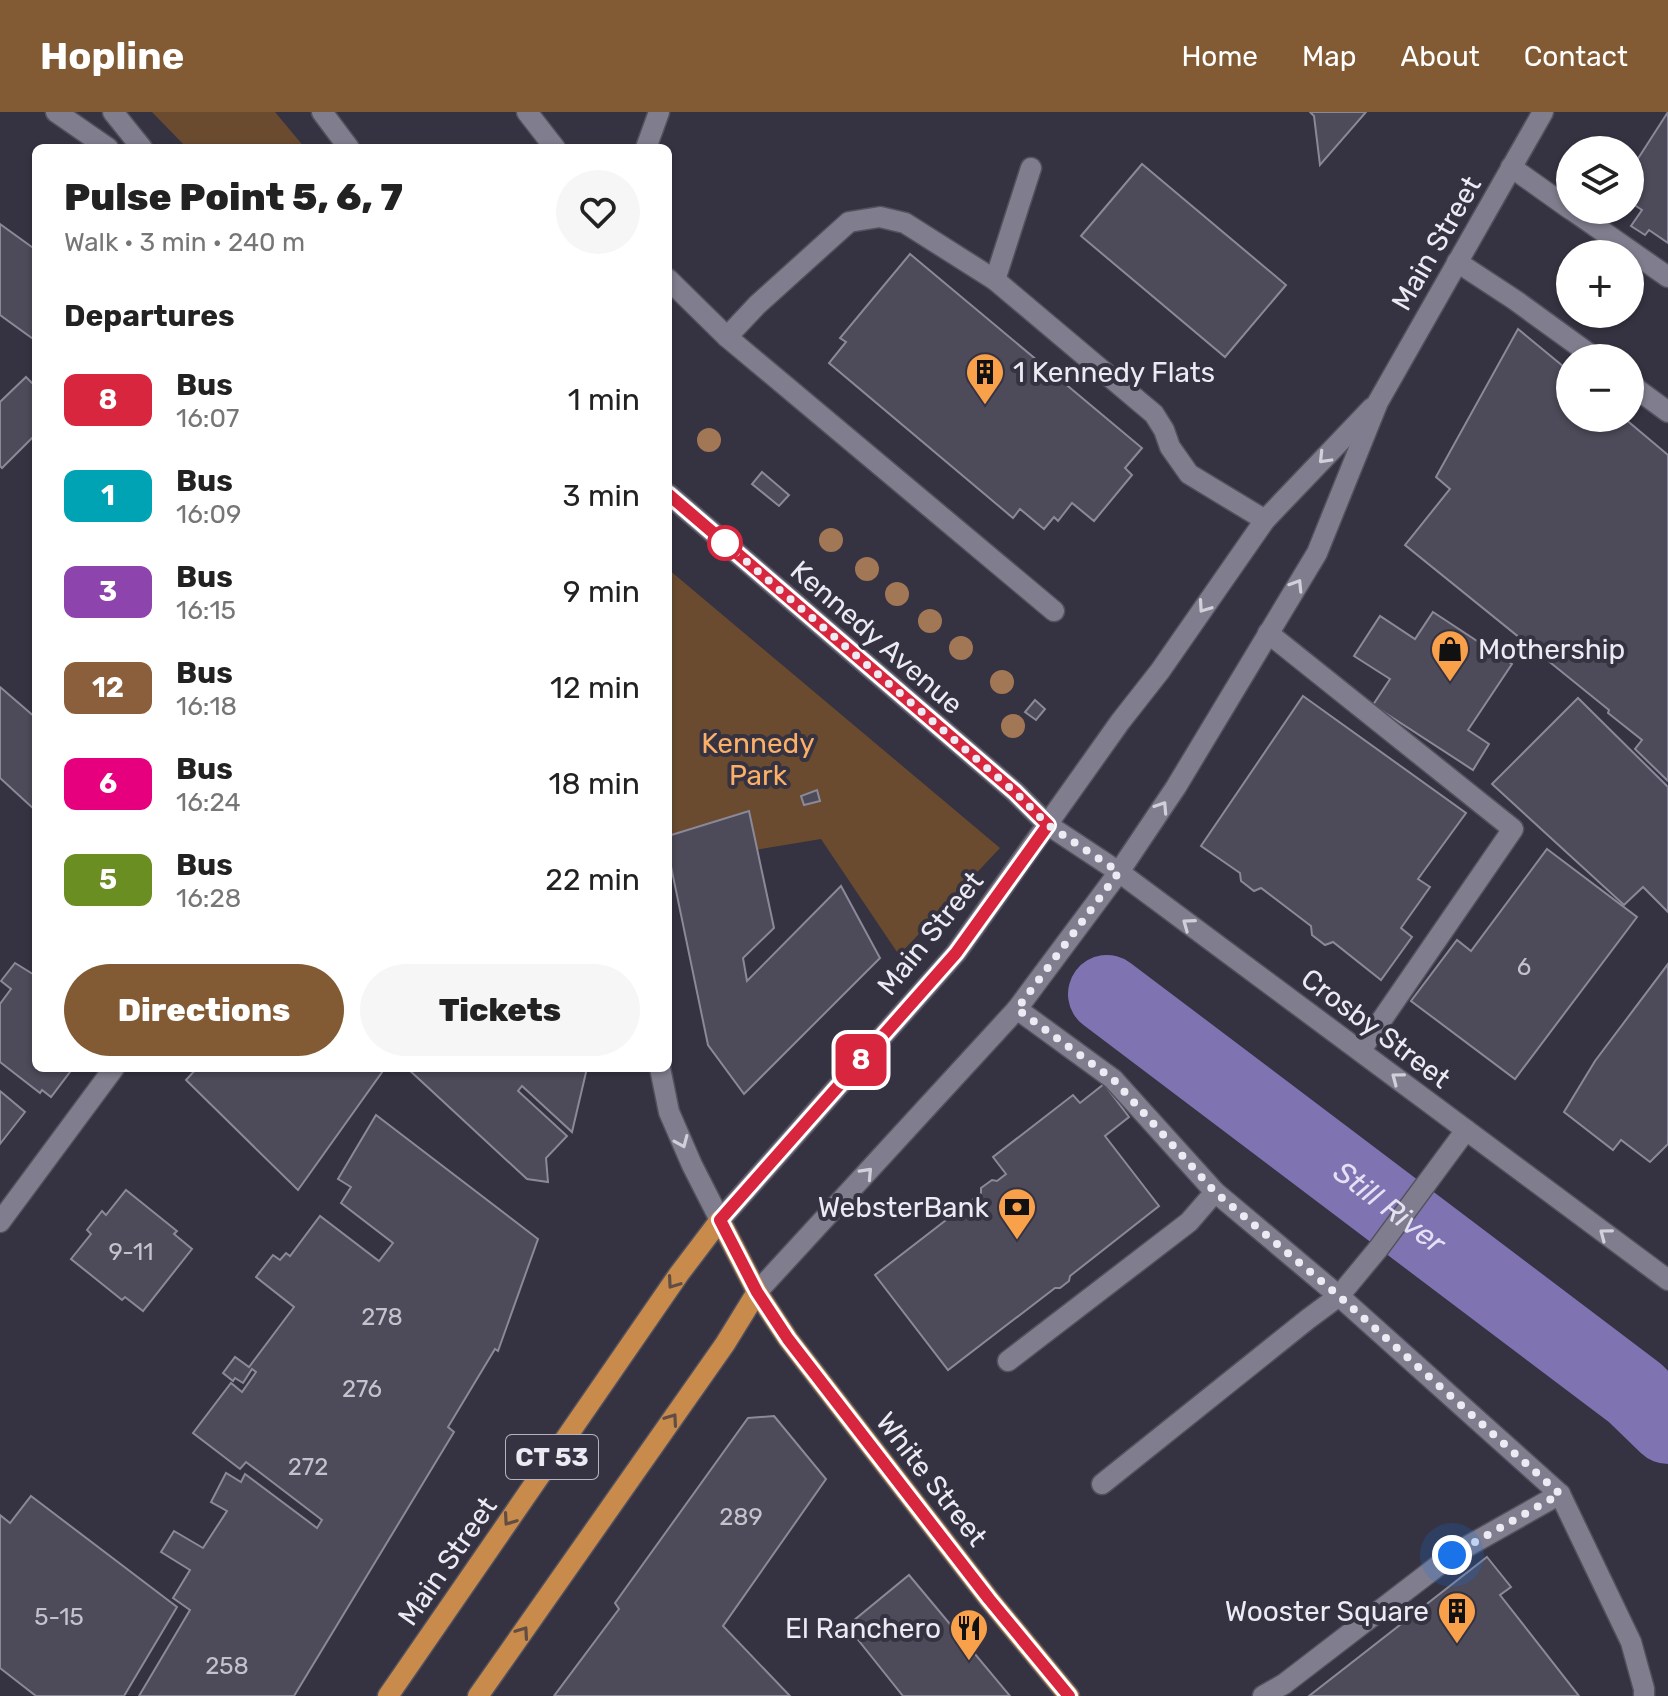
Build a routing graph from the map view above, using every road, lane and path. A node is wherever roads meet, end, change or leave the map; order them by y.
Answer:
1 (56, 112) edge
2 (113, 112) edge
3 (322, 112) edge
4 (527, 112) edge
5 (659, 112) edge
6 (1543, 112) edge
7 (102, 144) edge
8 (139, 144) edge
9 (346, 144) edge
10 (552, 144) edge
11 (647, 144) edge
12 (1511, 167) junction
13 (1031, 168) dead end
14 (1556, 198) edge
15 (1592, 224) edge
16 (1457, 262) junction
17 (1668, 277) edge
18 (995, 280) junction
19 (672, 283) edge
20 (727, 337) junction
21 (1576, 344) edge
22 (1644, 394) edge
23 (1378, 402) junction
24 (1668, 412) edge
25 (672, 497) edge
26 (1265, 520) junction
27 (1054, 611) dead end
28 (1268, 633) junction
29 (1048, 825) junction
30 (1119, 872) junction
31 (1017, 1009) junction
32 (1361, 1050) junction
33 (111, 1072) edge
34 (661, 1072) edge
35 (1466, 1130) junction
36 (1215, 1192) junction
37 (720, 1220) junction
38 (0, 1222) edge
39 (1668, 1280) edge
40 (757, 1292) junction
41 (1339, 1296) junction
42 (1008, 1361) dead end
43 (1102, 1484) dead end
44 (1560, 1494) junction
45 (388, 1696) edge
46 (478, 1696) edge
47 (1069, 1696) edge
48 (1263, 1696) edge
49 (1644, 1696) edge

1 - 7 main road
2 - 8 main road
3 - 9 main road
4 - 10 main road
5 - 11 main road
6 - 12 main road, Main Street / CT 53
12 - 14 main road
12 - 16 main road, Main Street / CT 53
13 - 18 main road
15 - 17 main road
16 - 21 main road
16 - 23 main road, Main Street / CT 53
18 - 20 main road
18 - 26 main road
19 - 20 main road
20 - 27 main road
22 - 24 main road
23 -> 26 main road, Main Street / CT 53
28 -> 23 main road, Main Street / CT 53
25 - 29 main road, Kennedy Avenue
26 -> 29 main road, Main Street / CT 53
30 -> 28 main road, Main Street / CT 53
28 - 32 main road
29 - 30 main road, Crosby Street
29 - 37 main road, Main Street / CT 53
30 - 31 main road, Main Street / CT 53
32 -> 30 main road, Crosby Street
31 - 36 main road
40 -> 31 main road, Main Street / CT 53
35 -> 32 main road, Crosby Street
33 - 38 main road
34 -> 37 main road
39 -> 35 main road, Crosby Street
35 - 41 main road
36 - 41 main road
36 - 42 main road
37 - 40 main road, White Street
37 -> 45 main road, Main Street / CT 53
46 -> 40 main road, Main Street / CT 53
40 - 47 main road, White Street
41 - 43 main road
41 - 44 main road
44 - 48 main road
44 - 49 main road

